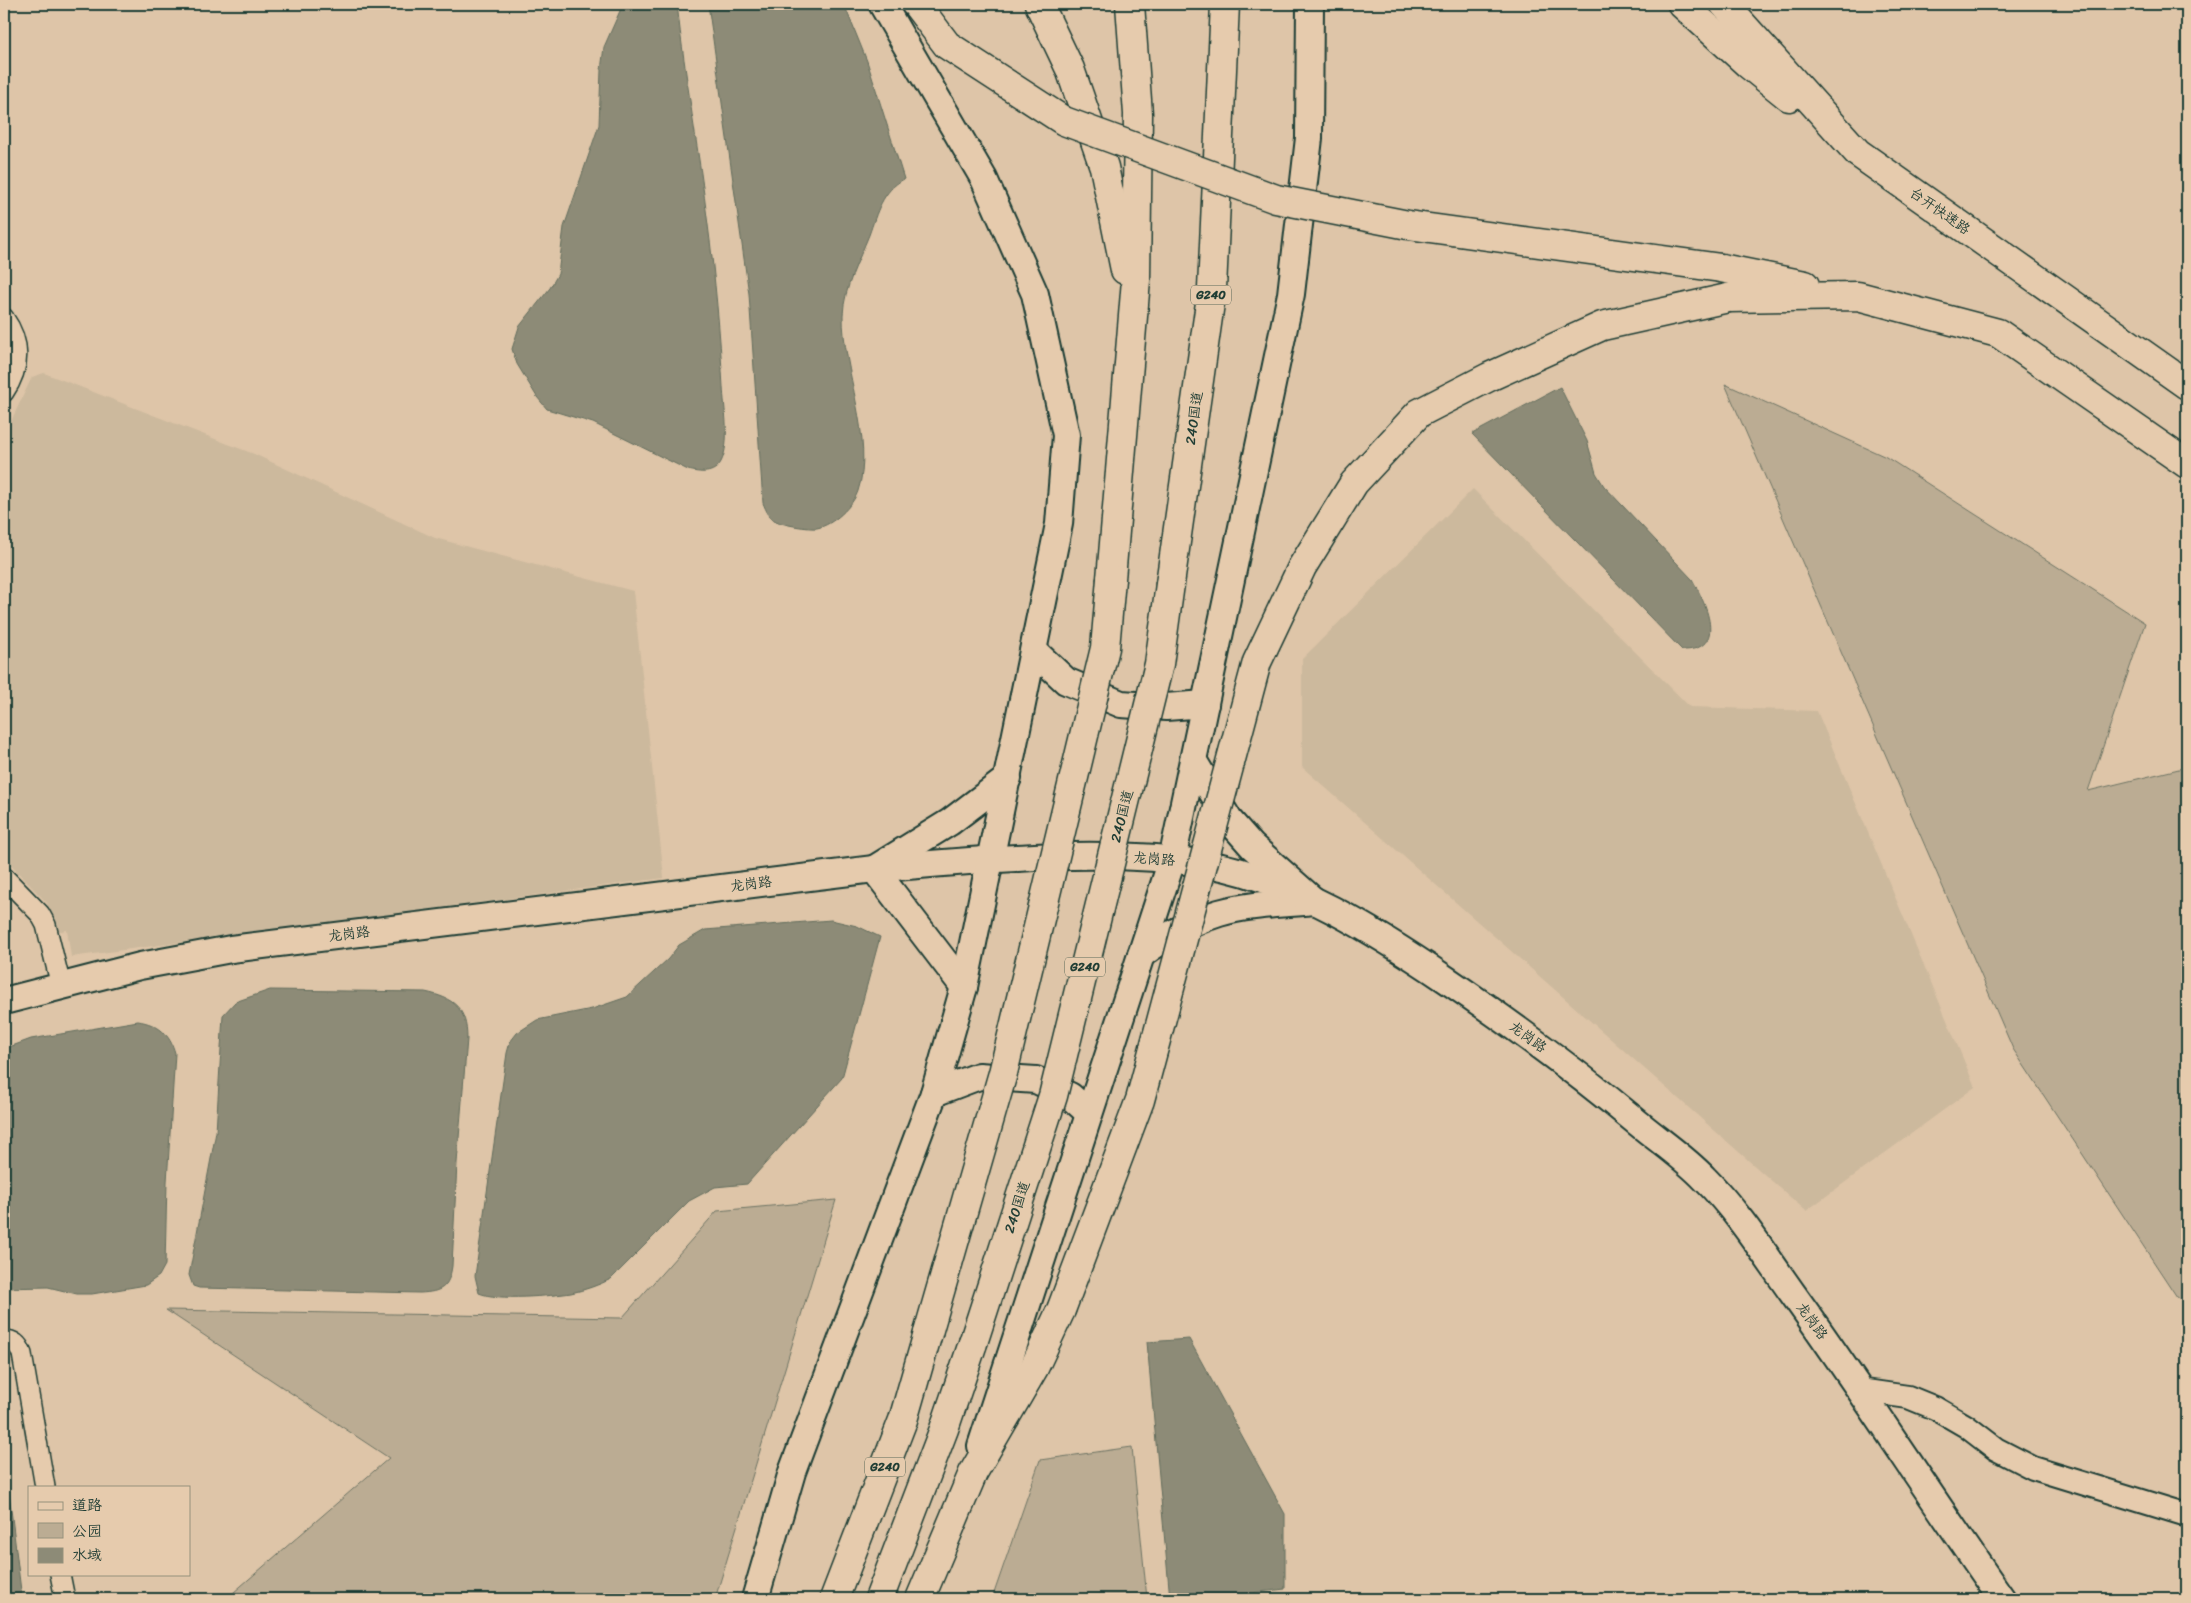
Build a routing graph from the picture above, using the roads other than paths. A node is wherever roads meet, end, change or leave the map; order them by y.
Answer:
1 (882, 4) edge
2 (916, 4) edge
3 (1039, 4) edge
4 (1130, 4) edge
5 (1225, 4) edge
6 (1310, 4) edge
7 (1682, 4) edge
8 (1724, 4) edge
9 (1858, 154) junction
10 (1858, 296) junction
11 (1133, 312) junction
12 (4, 318) edge
13 (2187, 385) edge
14 (4, 392) edge
15 (2187, 464) edge
16 (1034, 651) junction
17 (1205, 704) junction
18 (1193, 760) junction
19 (1008, 778) junction
20 (991, 860) junction
21 (1172, 860) junction
22 (874, 869) junction
23 (4, 877) edge
24 (1314, 901) junction
25 (1141, 955) junction
26 (61, 986) junction
27 (964, 987) junction
28 (4, 1001) edge
29 (934, 1093) junction
30 (1089, 1113) junction
31 (4, 1340) edge
32 (1859, 1390) junction
33 (973, 1473) junction
34 (45, 1486) edge
35 (2187, 1515) edge
36 (60, 1576) edge
37 (65, 1599) edge
38 (755, 1599) edge
39 (834, 1599) edge
40 (879, 1599) edge
41 (920, 1599) edge
42 (2002, 1599) edge

1 - 16 main road
2 - 10 highway, bridge
3 - 11 highway
4 - 11 highway, G240
5 - 40 highway, 240国道 / G240, bridge
6 - 17 main road
7 - 9 highway
8 - 9 highway, 台开快速路
9 - 13 highway, 台开快速路
10 - 15 highway
10 - 33 highway, bridge
11 - 39 highway, G240, bridge
12 - 14 street
16 - 17 main road
16 - 19 main road
17 - 18 main road
18 - 21 main road
18 - 24 main road
19 - 20 main road
19 - 22 main road
20 - 21 main road, 龙岗路
20 - 22 main road, 龙岗路
20 - 27 main road
21 - 24 main road, 龙岗路
21 - 25 main road
22 - 26 main road, 龙岗路
22 - 27 main road
23 - 26 street
24 - 25 main road
24 - 32 main road, 龙岗路
25 - 30 main road
26 - 28 main road, 龙岗路
27 - 29 main road
29 - 30 main road
29 - 38 main road
30 - 33 main road
31 - 34 street
32 - 35 street
32 - 42 main road, 龙岗路
33 - 41 highway
36 - 37 street

